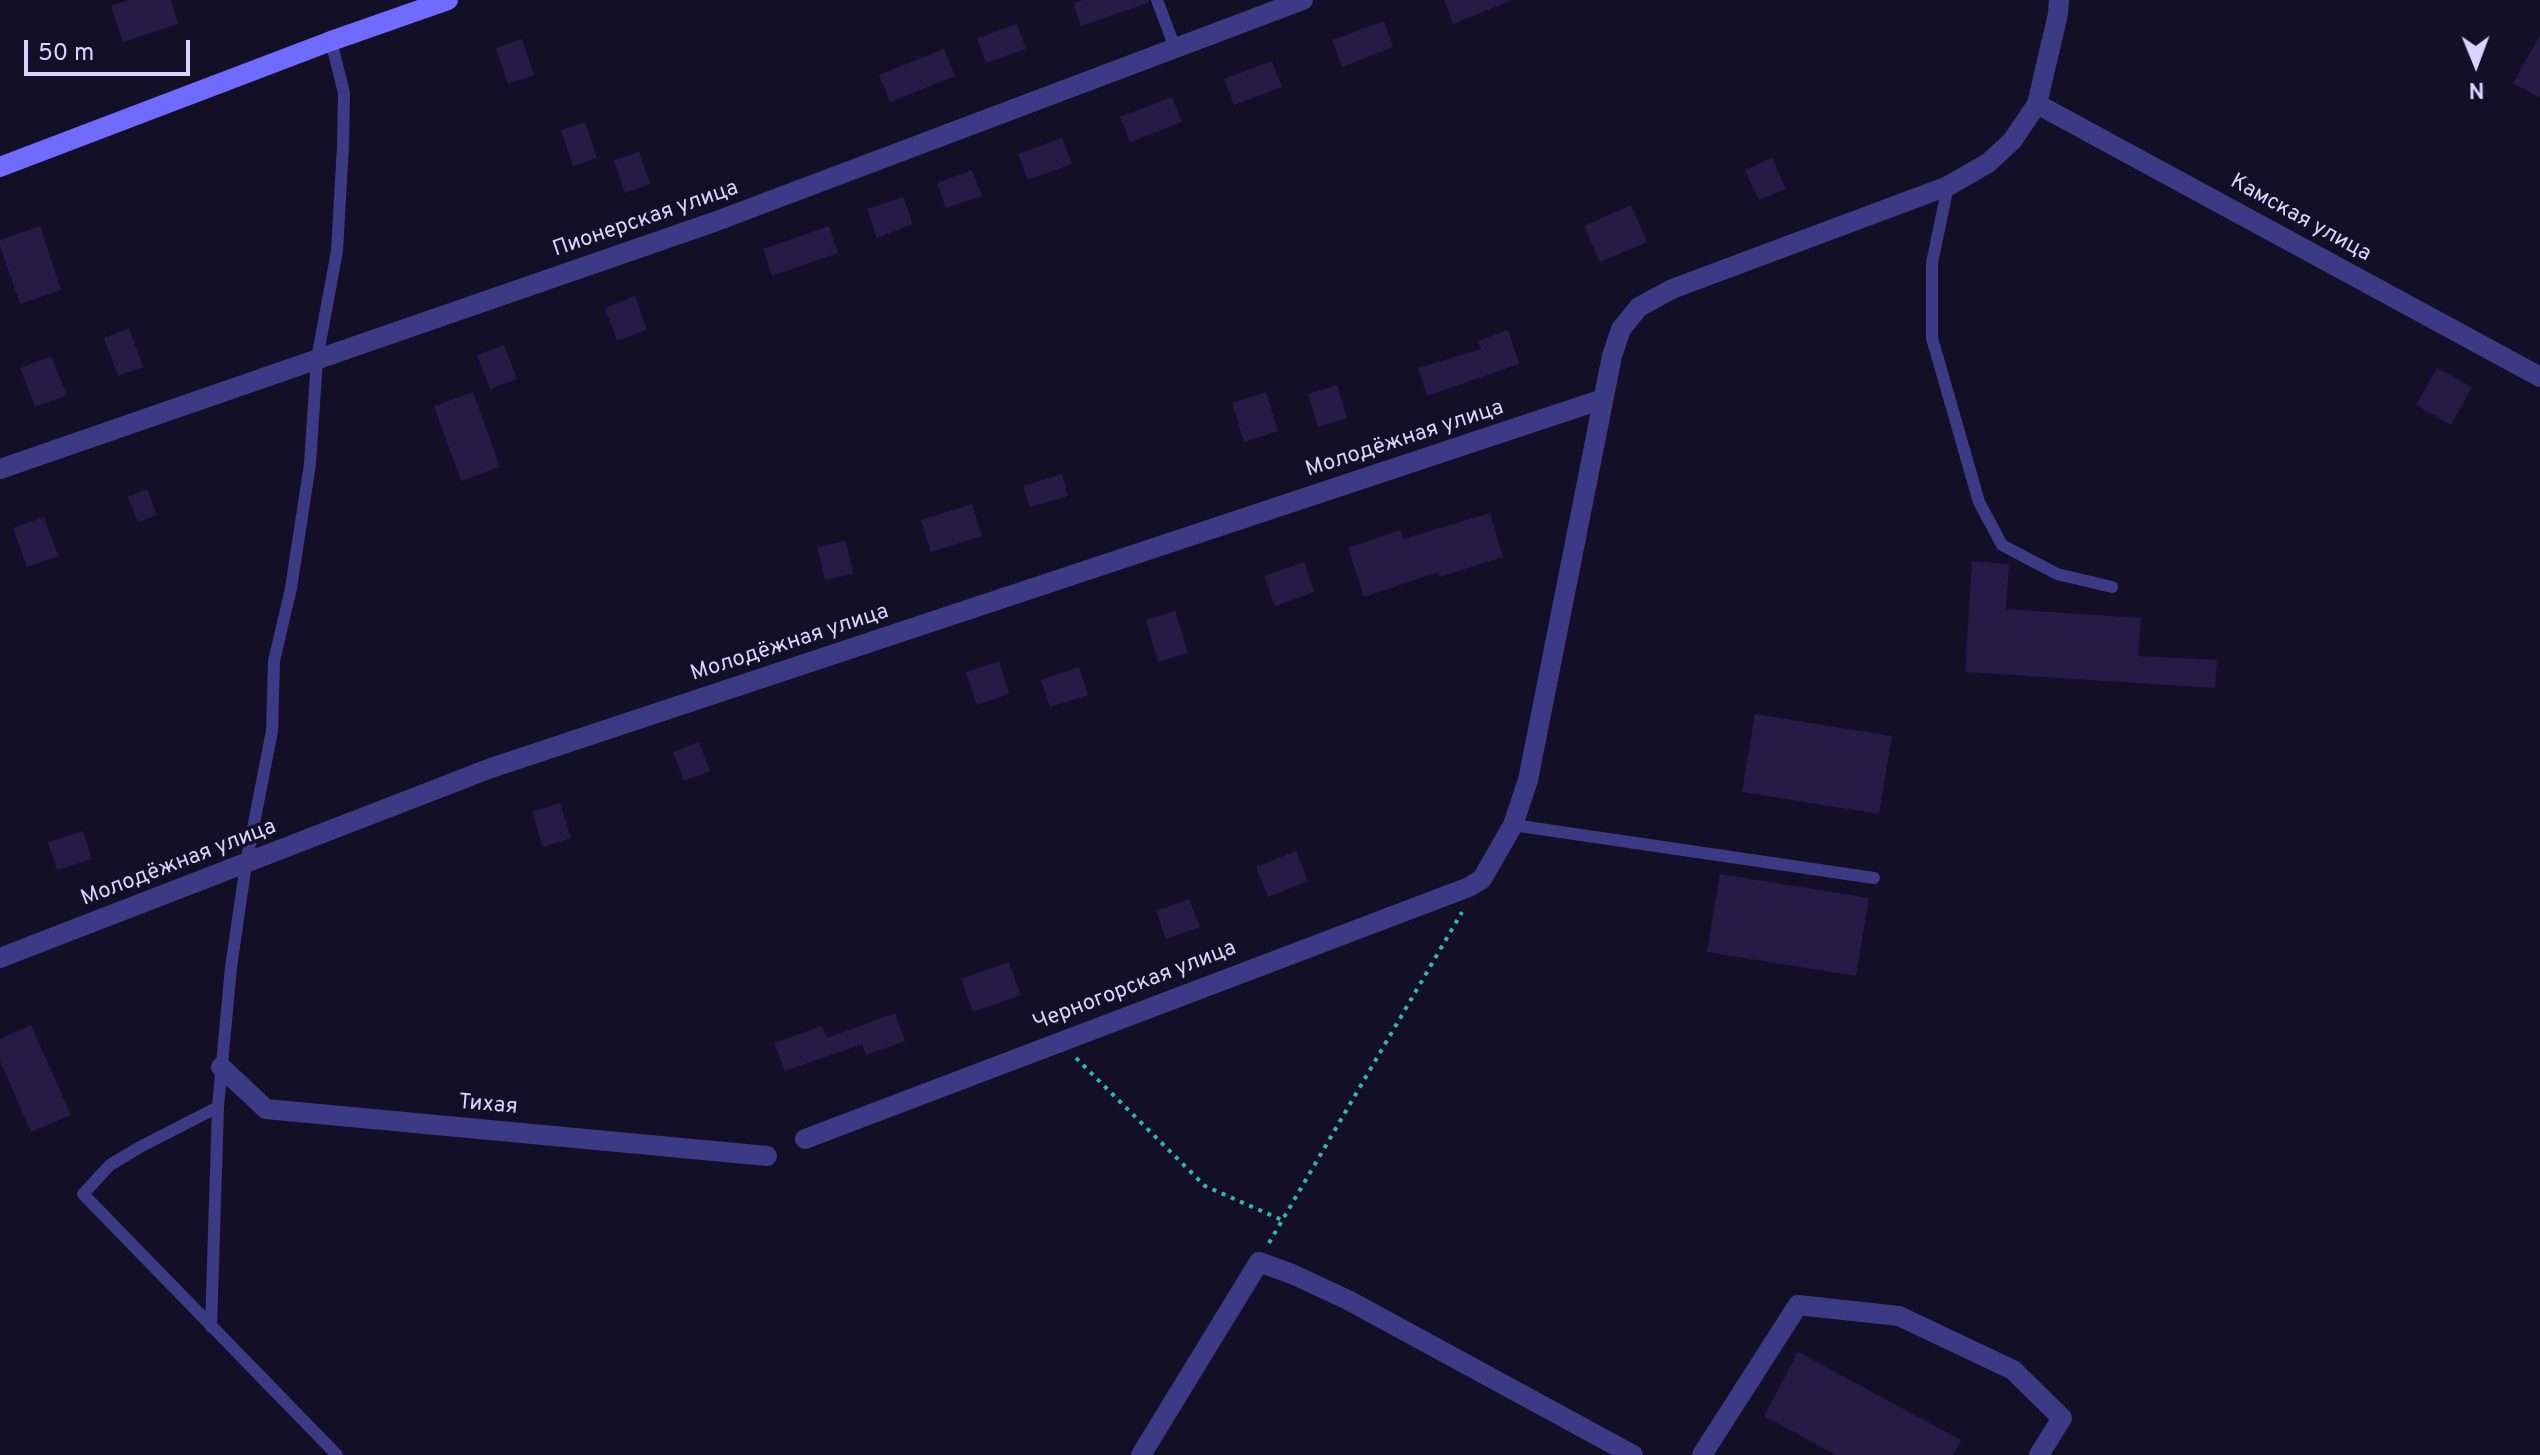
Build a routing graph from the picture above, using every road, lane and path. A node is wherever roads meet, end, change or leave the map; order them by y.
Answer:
1 (448, 0) edge
2 (1157, 0) edge
3 (1303, 0) edge
4 (2059, 0) edge
5 (331, 41) junction
6 (1175, 48) junction
7 (2037, 104) junction
8 (0, 167) edge
9 (1948, 186) junction
10 (317, 359) junction
11 (2540, 377) edge
12 (1603, 399) junction
13 (0, 469) edge
14 (2112, 587) dead end
15 (1513, 825) junction
16 (246, 864) junction
17 (1874, 878) dead end
18 (1482, 879) junction
19 (0, 958) edge
20 (1059, 1041) junction
21 (221, 1067) junction
22 (218, 1107) junction
23 (805, 1139) dead end
24 (767, 1156) dead end
25 (1282, 1220) junction
26 (1259, 1262) junction
27 (211, 1327) junction
28 (337, 1455) edge
29 (1141, 1455) edge
30 (1633, 1455) edge
31 (1702, 1455) edge
32 (2039, 1455) edge

1 - 5 street
2 - 6 lane
3 - 6 street, Пионерская улица
4 - 7 street
5 - 8 street
5 - 10 lane
6 - 10 street, Пионерская улица
7 - 9 street
7 - 11 street, Камская улица
9 - 12 street
9 - 14 lane
10 - 13 street, Пионерская улица
10 - 16 lane
12 - 15 street
12 - 16 street, Молодёжная улица
15 - 17 lane
15 - 18 street
16 - 19 street, Молодёжная улица
16 - 21 lane
18 - 20 street, Черногорская улица
18 - 25 path
20 - 23 street, Черногорская улица
20 - 25 path
21 - 22 lane
21 - 24 street, Тихая
22 - 27 lane
22 - 27 lane
25 - 26 path
26 - 29 street
26 - 30 street
27 - 28 lane
31 - 32 street

